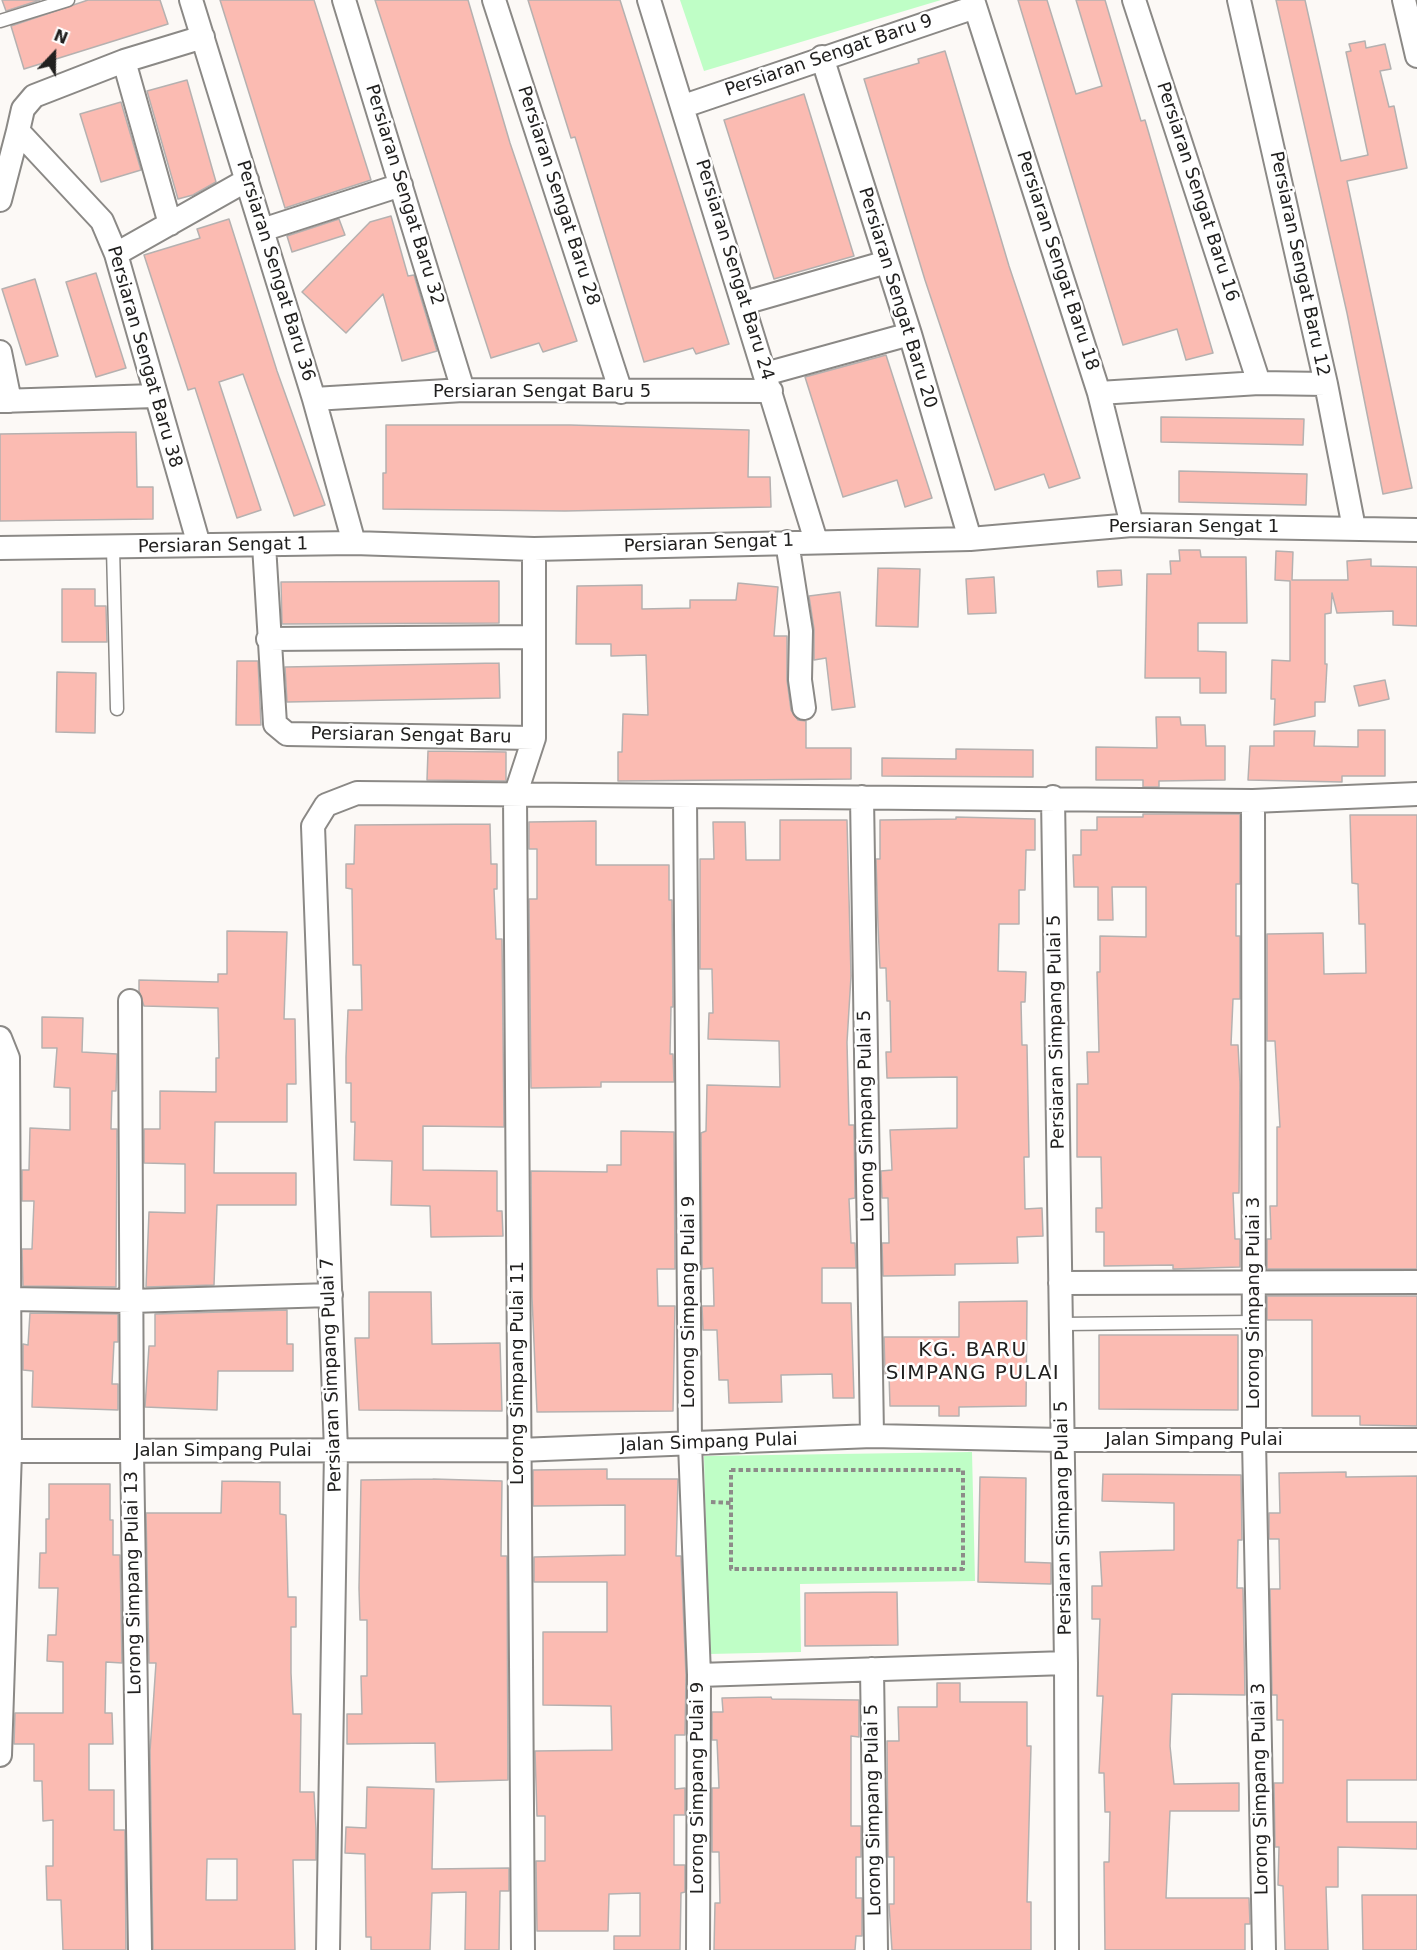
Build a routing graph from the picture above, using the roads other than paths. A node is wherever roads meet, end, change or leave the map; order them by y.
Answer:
1 (68, 0) edge
2 (191, 0) edge
3 (344, 0) edge
4 (494, 0) edge
5 (649, 0) edge
6 (1134, 0) edge
7 (1239, 0) edge
8 (1404, 0) edge
9 (974, 4) edge
10 (0, 21) edge
11 (203, 37) junction
12 (1417, 56) edge
13 (822, 57) junction
14 (124, 61) junction
15 (684, 106) junction
16 (18, 131) junction
17 (247, 180) junction
18 (400, 185) junction
19 (0, 200) edge
20 (170, 224) junction
21 (262, 230) junction
22 (116, 254) junction
23 (887, 262) junction
24 (744, 303) junction
25 (910, 334) junction
26 (0, 352) edge
27 (768, 382) junction
28 (1259, 383) junction
29 (1326, 384) junction
30 (463, 390) junction
31 (621, 392) junction
32 (1099, 393) junction
33 (155, 396) junction
34 (314, 399) junction
35 (5, 401) edge
36 (1132, 525) junction
37 (1354, 528) junction
38 (1417, 530) edge
39 (970, 539) junction
40 (816, 541) junction
41 (787, 542) junction
42 (354, 543) junction
43 (199, 545) junction
44 (264, 545) junction
45 (113, 548) junction
46 (0, 549) edge
47 (534, 549) junction
48 (534, 637) junction
49 (268, 639) junction
50 (804, 708) dead end
51 (117, 709) dead end
52 (534, 738) junction
53 (1417, 794) edge
54 (515, 796) junction
55 (862, 796) junction
56 (685, 797) junction
57 (1053, 797) junction
58 (1253, 801) junction
59 (130, 1000) dead end
60 (0, 1038) edge
61 (1417, 1282) edge
62 (1060, 1283) junction
63 (1254, 1284) junction
64 (330, 1295) junction
65 (9, 1299) junction
66 (131, 1301) junction
67 (1254, 1322) junction
68 (1061, 1324) junction
69 (872, 1436) junction
70 (1062, 1440) junction
71 (1254, 1440) junction
72 (1417, 1440) edge
73 (690, 1444) junction
74 (519, 1449) junction
75 (336, 1450) junction
76 (5, 1451) edge
77 (132, 1451) junction
78 (1066, 1663) junction
79 (872, 1669) junction
80 (699, 1675) junction
81 (0, 1755) edge
82 (140, 1950) edge
83 (328, 1950) edge
84 (523, 1950) edge
85 (698, 1950) edge
86 (876, 1950) edge
87 (1067, 1950) edge
88 (1264, 1950) edge

1 - 10 lane
2 - 11 street, Persiaran Sengat Baru 36
3 - 18 street, Persiaran Sengat Baru 32
4 - 31 street, Persiaran Sengat Baru 28
5 - 15 street, Persiaran Sengat Baru 24
6 - 28 street, Persiaran Sengat Baru 16
7 - 29 street, Persiaran Sengat Baru 12
8 - 12 street
9 - 13 street, Persiaran Sengat Baru 9
9 - 32 street, Persiaran Sengat Baru 18
11 - 14 street
11 - 17 street, Persiaran Sengat Baru 36
13 - 15 street, Persiaran Sengat Baru 9
13 - 23 street, Persiaran Sengat Baru 20
14 - 16 street
14 - 20 street
15 - 24 street, Persiaran Sengat Baru 24
16 - 19 street
16 - 22 street, Persiaran Sengat Baru 38
17 - 20 street
17 - 21 street, Persiaran Sengat Baru 36
18 - 21 street
18 - 30 street, Persiaran Sengat Baru 32
20 - 22 street
21 - 34 street, Persiaran Sengat Baru 36
22 - 33 street, Persiaran Sengat Baru 38
23 - 24 street
23 - 25 street, Persiaran Sengat Baru 20
24 - 27 street, Persiaran Sengat Baru 24
25 - 27 street, Persiaran Sengat Baru 5
25 - 39 street, Persiaran Sengat Baru 20
26 - 35 street
27 - 31 street, Persiaran Sengat Baru 5
27 - 40 street, Persiaran Sengat Baru 24
28 - 29 street
28 - 32 street
29 - 37 street, Persiaran Sengat Baru 12
30 - 31 street, Persiaran Sengat Baru 5
30 - 34 street, Persiaran Sengat Baru 5
32 - 36 street, Persiaran Sengat Baru 18
33 - 35 street
33 - 43 street, Persiaran Sengat Baru 38
34 - 42 street, Persiaran Sengat Baru 36
36 - 37 street, Persiaran Sengat 1
36 - 39 street, Persiaran Sengat 1
37 - 38 street, Persiaran Sengat 1
39 - 40 street, Persiaran Sengat 1
40 - 41 street, Persiaran Sengat 1
41 - 47 street, Persiaran Sengat 1
41 - 50 street
42 - 44 street, Persiaran Sengat 1
42 - 47 street, Persiaran Sengat 1
43 - 44 street, Persiaran Sengat 1
43 - 45 street, Persiaran Sengat 1
44 - 49 street
45 - 46 street, Persiaran Sengat 1
45 - 51 lane
47 - 48 street, Lorong Simpang Pulai 11
48 - 49 street
48 - 52 street, Lorong Simpang Pulai 11
49 - 52 street, Persiaran Sengat Baru
52 - 54 street, Lorong Simpang Pulai 11
53 - 58 street
54 - 56 street
54 - 64 street, Persiaran Simpang Pulai 7
54 - 74 street, Lorong Simpang Pulai 11
55 - 56 street
55 - 57 street
55 - 69 street, Lorong Simpang Pulai 5
56 - 73 street, Lorong Simpang Pulai 9
57 - 58 street
57 - 62 street, Persiaran Simpang Pulai 5
58 - 63 street, Lorong Simpang Pulai 3
59 - 66 street, Lorong Simpang Pulai 13
60 - 65 street
61 - 63 street
62 - 63 street
62 - 68 street, Persiaran Simpang Pulai 5
63 - 67 street, Lorong Simpang Pulai 3
64 - 66 street
64 - 75 street, Persiaran Simpang Pulai 7
65 - 66 street
65 - 76 street
66 - 77 street, Lorong Simpang Pulai 13
67 - 68 lane
67 - 71 street, Lorong Simpang Pulai 3
68 - 70 street, Persiaran Simpang Pulai 5
69 - 70 street, Jalan Simpang Pulai
69 - 73 street, Jalan Simpang Pulai
70 - 71 street, Jalan Simpang Pulai
70 - 78 street, Persiaran Simpang Pulai 5
71 - 72 street, Jalan Simpang Pulai
71 - 88 street, Lorong Simpang Pulai 3
73 - 74 street, Jalan Simpang Pulai
73 - 80 street, Lorong Simpang Pulai 9
74 - 75 street, Jalan Simpang Pulai
74 - 84 street, Lorong Simpang Pulai 11
75 - 77 street, Jalan Simpang Pulai
75 - 83 street, Persiaran Simpang Pulai 7
76 - 77 street, Jalan Simpang Pulai
76 - 81 street
77 - 82 street, Lorong Simpang Pulai 13
78 - 79 street
78 - 87 street, Persiaran Simpang Pulai 5
79 - 80 street
79 - 86 street, Lorong Simpang Pulai 5
80 - 85 street, Lorong Simpang Pulai 9

